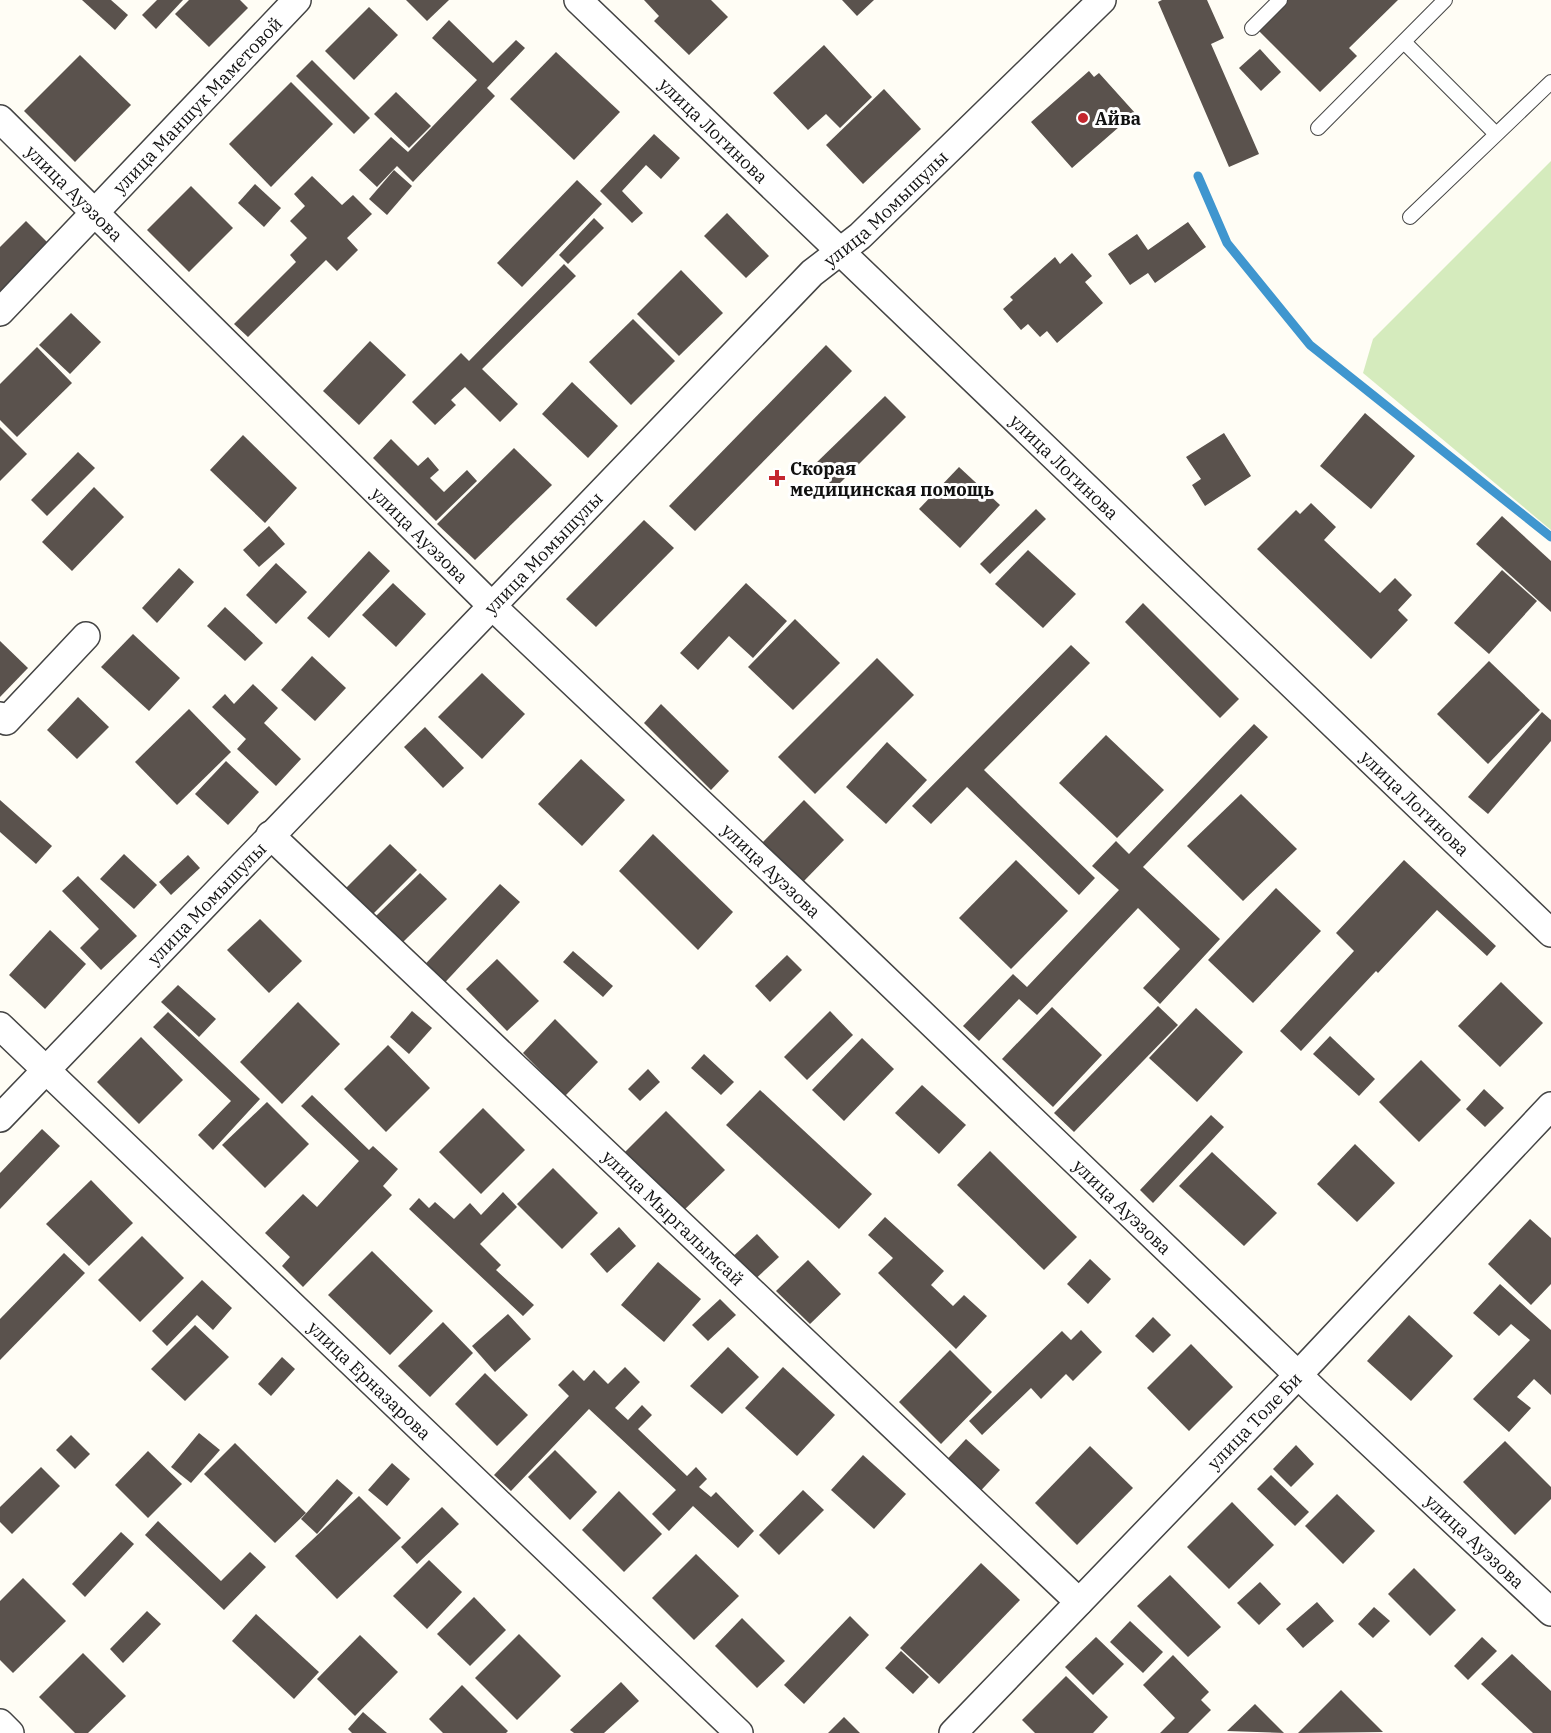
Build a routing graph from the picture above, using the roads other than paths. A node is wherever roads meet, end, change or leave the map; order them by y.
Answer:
1 (297, 0) edge
2 (578, 0) edge
3 (1101, 0) edge
4 (1280, 0) edge
5 (1445, 0) edge
6 (1252, 28) dead end
7 (1404, 42) junction
8 (1551, 82) edge
9 (0, 119) edge
10 (1318, 128) dead end
11 (1496, 134) junction
12 (96, 211) junction
13 (1410, 217) dead end
14 (842, 252) junction
15 (0, 312) edge
16 (491, 605) junction
17 (86, 636) dead end
18 (0, 716) edge
19 (270, 835) junction
20 (1551, 933) edge
21 (0, 1026) edge
22 (47, 1070) junction
23 (1551, 1106) edge
24 (0, 1118) edge
25 (1299, 1374) junction
26 (1079, 1602) junction
27 (1551, 1612) edge
28 (0, 1723) edge
29 (10, 1733) edge
30 (739, 1733) edge
31 (953, 1733) edge

1 - 12 street, улица Маншук Маметовой
2 - 14 street, улица Логинова
3 - 14 street, улица Момышулы
4 - 6 lane
5 - 7 lane
7 - 10 lane
7 - 11 lane
8 - 11 lane
9 - 12 street, улица Ауэзова
11 - 13 lane
12 - 15 street, улица Маншук Маметовой
12 - 16 street, улица Ауэзова
14 - 16 street, улица Момышулы
14 - 20 street, улица Логинова
16 - 19 street, улица Момышулы
16 - 25 street, улица Ауэзова
17 - 18 street
19 - 22 street, улица Момышулы
19 - 26 street, улица Мыргалымсай
21 - 22 street, улица Ерназарова
22 - 24 street, улица Момышулы
22 - 30 street, улица Ерназарова
23 - 25 street, улица Толе Би
25 - 26 street, улица Толе Би
25 - 27 street, улица Ауэзова
26 - 31 street, улица Толе Би
28 - 29 street

